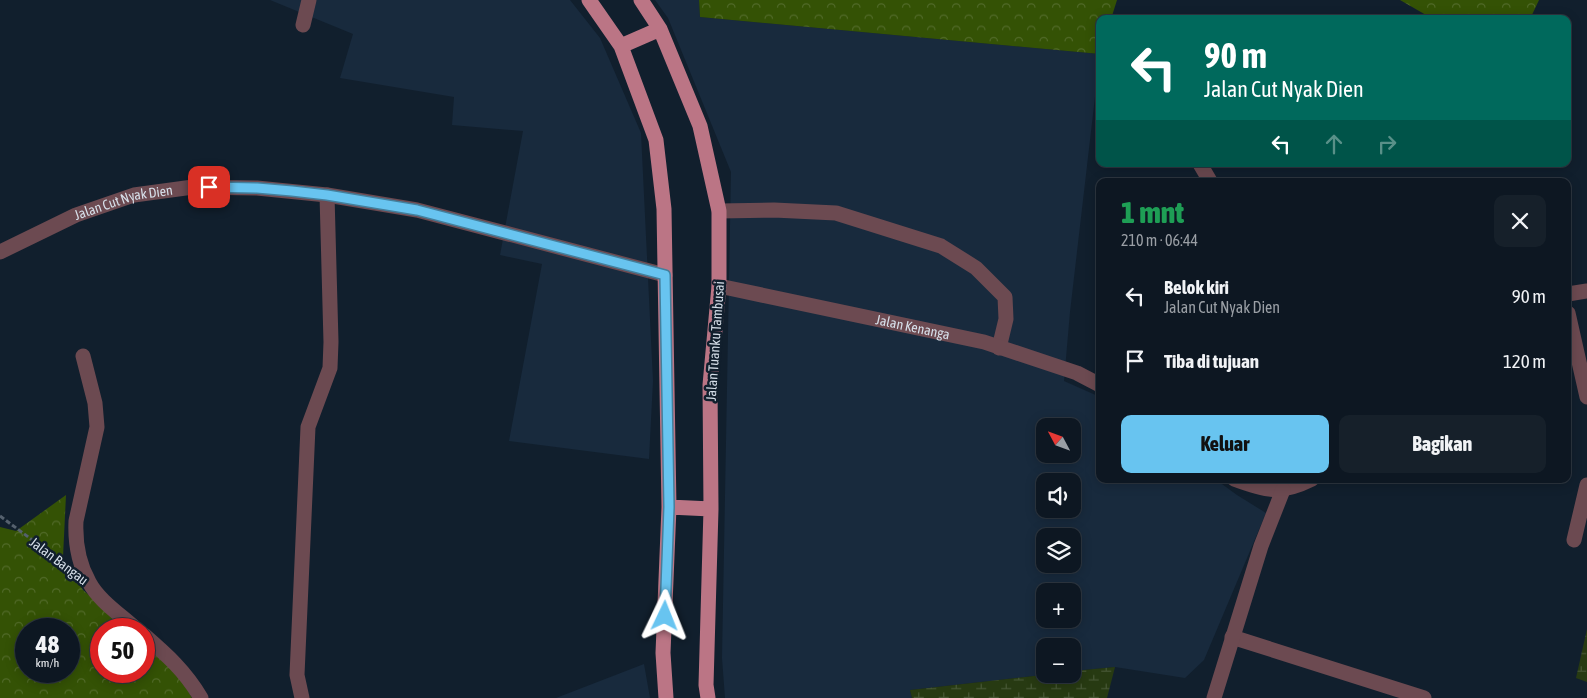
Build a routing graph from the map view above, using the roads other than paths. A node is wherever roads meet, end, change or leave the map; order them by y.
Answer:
1 (309, 0) edge
2 (589, 0) edge
3 (640, 0) edge
4 (303, 25) dead end
5 (660, 29) junction
6 (621, 46) junction
7 (1202, 167) edge
8 (1208, 178) edge
9 (327, 195) junction
10 (719, 212) junction
11 (0, 252) edge
12 (665, 275) junction
13 (719, 286) junction
14 (1587, 291) edge
15 (1571, 294) edge
16 (1571, 325) edge
17 (999, 348) junction
18 (83, 356) dead end
19 (1096, 383) edge
20 (1587, 397) edge
21 (1245, 483) edge
22 (1301, 483) edge
23 (1587, 485) edge
24 (1283, 490) junction
25 (669, 507) junction
26 (711, 509) junction
27 (1574, 540) dead end
28 (124, 618) edge
29 (1232, 637) junction
30 (155, 645) edge
31 (201, 698) edge
32 (302, 698) edge
33 (666, 698) edge
34 (708, 698) edge
35 (1214, 698) edge
36 (1424, 698) edge

1 - 4 street
2 - 6 main road
3 - 5 main road, Jalan Tuanku Tambusai
5 - 6 main road
5 - 10 main road, Jalan Tuanku Tambusai
6 - 12 main road
7 - 8 street
9 - 11 street, Jalan Cut Nyak Dien
9 - 12 street, Jalan Cut Nyak Dien
9 - 32 street
10 - 13 main road, Jalan Tuanku Tambusai
10 - 17 street
12 - 25 main road
13 - 17 street, Jalan Kenanga
13 - 26 main road, Jalan Tuanku Tambusai
14 - 15 street
16 - 20 street
17 - 19 street, Jalan Kenanga
18 - 28 street, Jalan Bangau
21 - 24 street
22 - 24 street
23 - 27 street
24 - 29 street
25 - 26 main road
25 - 33 main road
26 - 34 main road, Jalan Tuanku Tambusai
29 - 35 street
29 - 36 street
30 - 31 street

